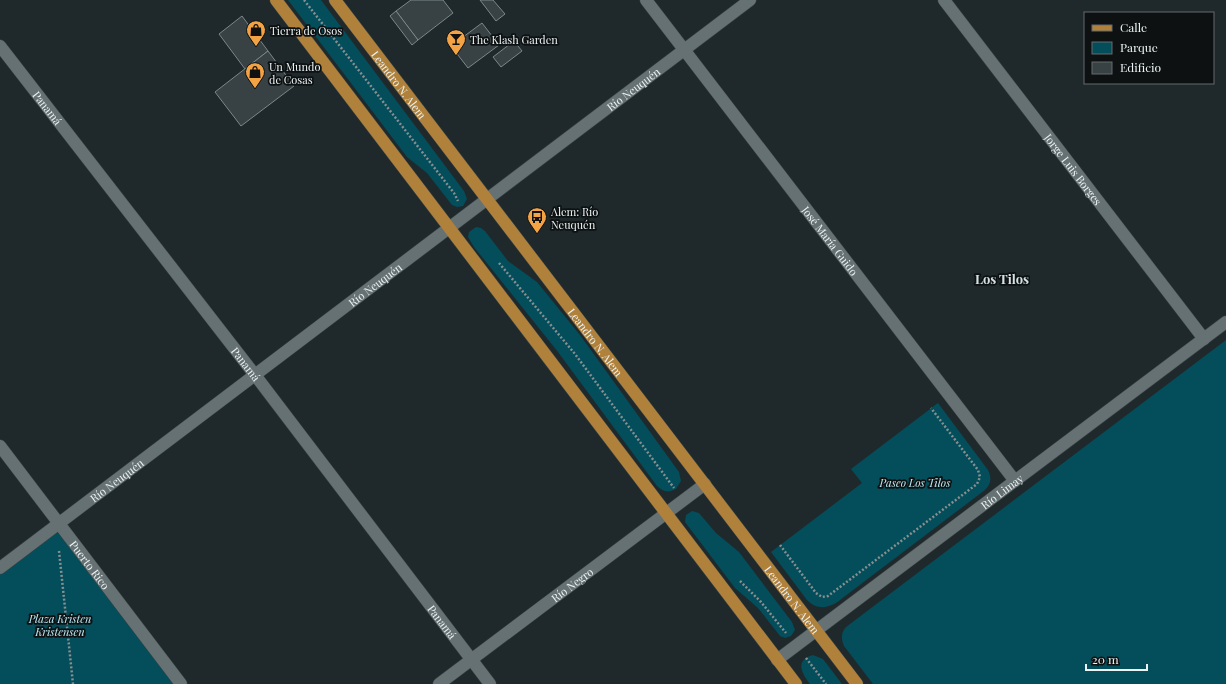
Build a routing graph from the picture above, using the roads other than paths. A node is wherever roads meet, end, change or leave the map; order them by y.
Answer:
1 (276, 0) edge
2 (336, 0) edge
3 (646, 0) edge
4 (750, 0) edge
5 (944, 0) edge
6 (0, 46) edge
7 (684, 49) junction
8 (487, 199) junction
9 (450, 227) junction
10 (1226, 322) edge
11 (1204, 339) junction
12 (255, 375) junction
13 (0, 446) edge
14 (1015, 480) junction
15 (704, 484) junction
16 (666, 513) junction
17 (59, 523) junction
18 (0, 568) edge
19 (816, 630) junction
20 (472, 660) junction
21 (777, 660) junction
22 (181, 684) edge
23 (439, 684) edge
24 (490, 684) edge
25 (796, 684) edge
26 (857, 684) edge

1 - 9 main road
2 - 8 main road, Leandro N. Alem
3 - 7 street, José María Guido
4 - 7 street, Río Neuquén
5 - 11 street, Jorge Luis Borges
6 - 12 street, Panamá
7 - 8 street, Río Neuquén
7 - 14 street, José María Guido
8 - 9 street, Río Neuquén
8 - 15 main road, Leandro N. Alem
9 - 12 street, Río Neuquén
9 - 16 main road
10 - 11 street, Río Limay
11 - 14 street, Río Limay
12 - 17 street, Río Neuquén
12 - 20 street, Panamá
13 - 17 street, Puerto Rico
14 - 19 street, Río Limay
15 - 16 street, Río Negro
15 - 19 main road, Leandro N. Alem
16 - 20 street, Río Negro
16 - 21 main road
17 - 18 street, Río Neuquén
17 - 22 street, Puerto Rico
19 - 21 street, Río Limay
19 - 26 main road, Leandro N. Alem
20 - 23 street, Río Negro
20 - 24 street, Panamá
21 - 25 main road

